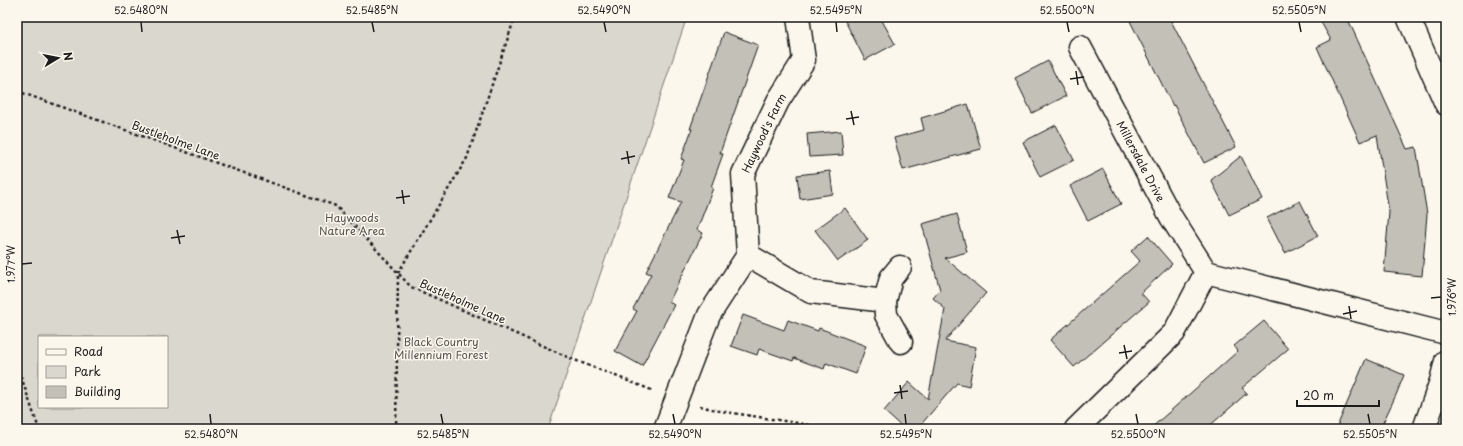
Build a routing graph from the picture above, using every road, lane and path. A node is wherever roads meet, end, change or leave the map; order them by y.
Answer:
1 (515, 17) edge
2 (798, 17) edge
3 (1408, 17) edge
4 (1080, 47) dead end
5 (17, 91) edge
6 (1446, 104) edge
7 (748, 255) junction
8 (900, 267) dead end
9 (1206, 272) junction
10 (398, 273) junction
11 (885, 301) junction
12 (1446, 333) edge
13 (901, 342) dead end
14 (1446, 361) edge
15 (17, 365) edge
16 (676, 400) junction
17 (39, 429) edge
18 (396, 429) edge
19 (665, 429) edge
20 (820, 429) edge
21 (1076, 429) edge
22 (1424, 429) edge

1 - 10 path
2 - 7 street, Haywood's Farm
3 - 6 street
4 - 9 street, Millersdale Drive
5 - 10 path, Bustleholme Lane
7 - 11 street
7 - 16 street
8 - 11 street
9 - 12 street
9 - 21 street
10 - 16 path, Bustleholme Lane
10 - 18 path
11 - 13 street
14 - 22 street
15 - 17 path
16 - 19 street
16 - 20 path, Bustleholme Lane

